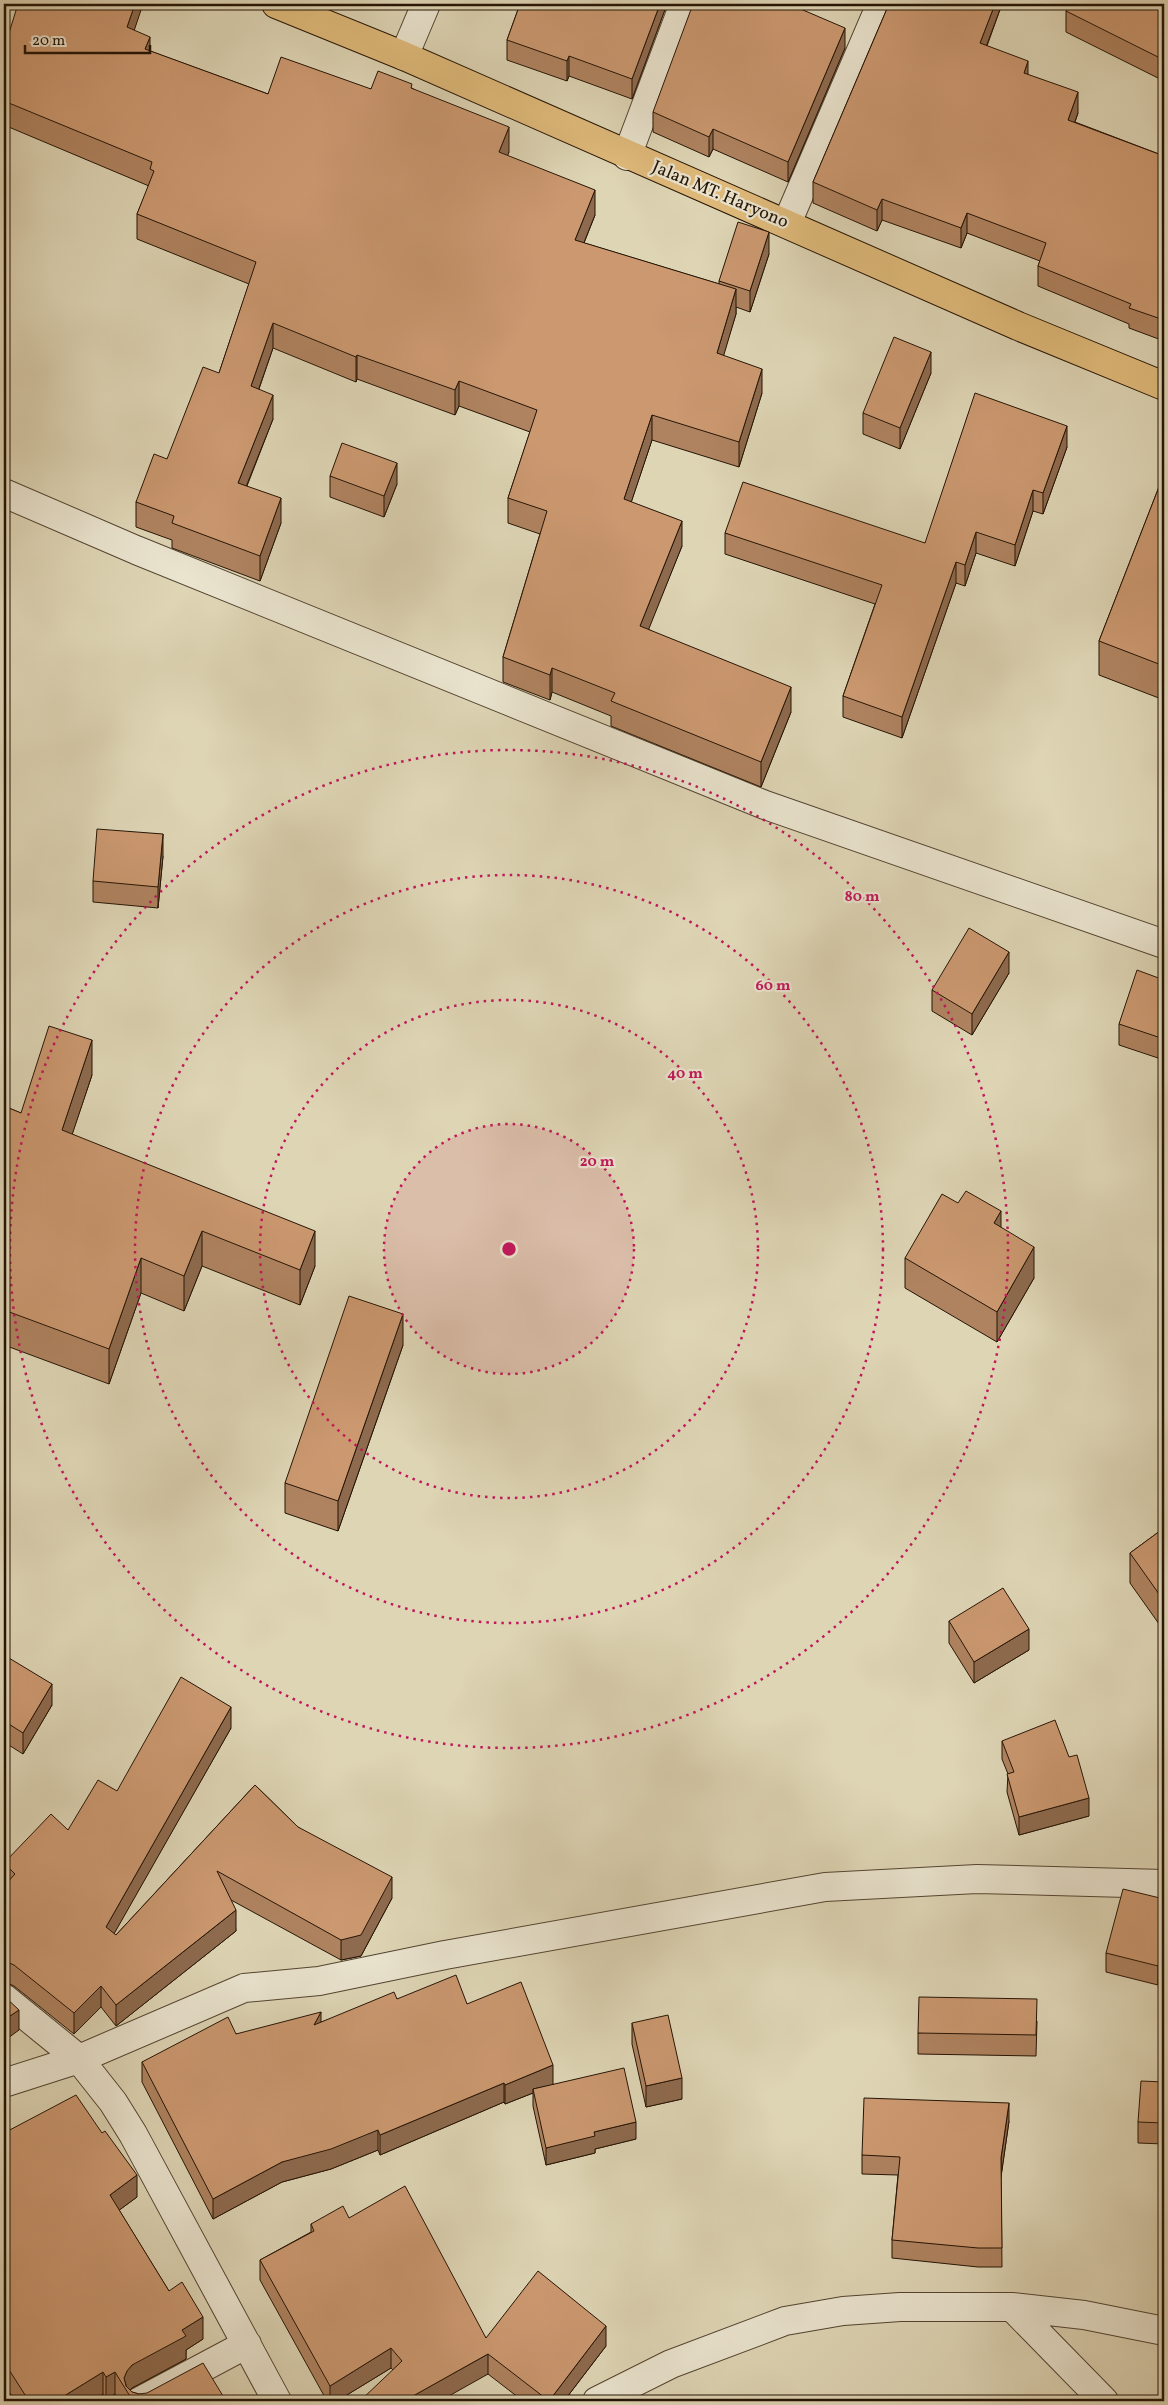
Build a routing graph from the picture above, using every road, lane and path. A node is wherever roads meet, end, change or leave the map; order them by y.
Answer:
1 (276, 4) edge
2 (426, 4) edge
3 (684, 4) edge
4 (880, 4) edge
5 (404, 56) junction
6 (627, 156) junction
7 (787, 223) junction
8 (1164, 386) edge
9 (4, 493) edge
10 (1164, 944) edge
11 (1164, 1884) edge
12 (4, 1998) edge
13 (79, 2059) junction
14 (4, 2083) edge
15 (1012, 2307) junction
16 (1164, 2331) edge
17 (247, 2344) junction
18 (140, 2401) edge
19 (276, 2401) edge
20 (597, 2401) edge
21 (1104, 2401) edge

1 - 5 main road, Jalan MT. Haryono
2 - 5 street
3 - 6 street
4 - 7 street
5 - 6 main road, Jalan MT. Haryono
6 - 7 main road, Jalan MT. Haryono
7 - 8 main road, Jalan MT. Haryono
9 - 10 street
11 - 13 street
12 - 13 street
13 - 14 street
13 - 17 street
15 - 16 street
15 - 20 street
15 - 21 street
17 - 18 street
17 - 19 street

